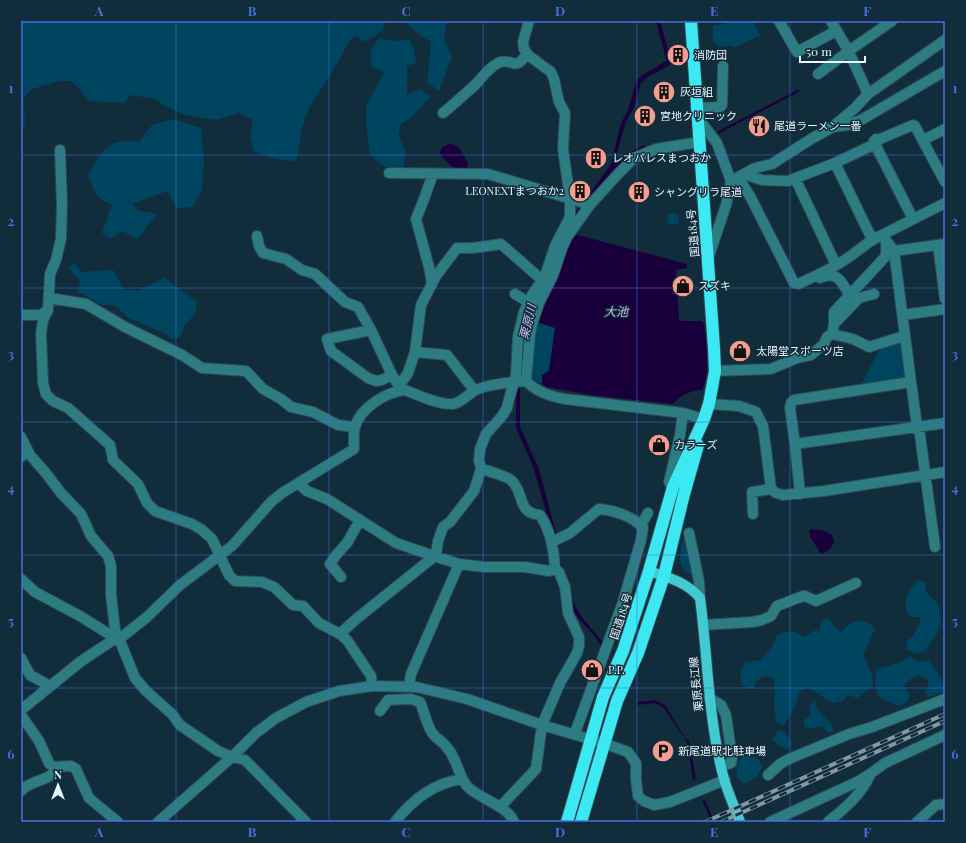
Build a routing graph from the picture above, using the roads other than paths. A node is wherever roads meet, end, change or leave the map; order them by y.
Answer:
1 (529, 21) edge
2 (691, 21) edge
3 (779, 21) edge
4 (831, 21) edge
5 (892, 21) edge
6 (836, 31) junction
7 (945, 40) edge
8 (849, 52) junction
9 (526, 53) junction
10 (723, 66) dead end
11 (945, 71) edge
12 (818, 74) dead end
13 (868, 94) junction
14 (443, 113) dead end
15 (698, 113) junction
16 (895, 125) dead end
17 (830, 128) junction
18 (945, 129) edge
19 (923, 140) junction
20 (699, 142) junction
21 (875, 144) junction
22 (60, 150) dead end
23 (835, 163) junction
24 (389, 173) dead end
25 (433, 174) junction
26 (738, 177) junction
27 (795, 178) junction
28 (945, 182) edge
29 (570, 199) junction
30 (945, 203) edge
31 (586, 204) junction
32 (913, 218) junction
33 (573, 220) junction
34 (257, 236) dead end
35 (880, 238) junction
36 (942, 245) edge
37 (894, 252) junction
38 (708, 258) junction
39 (836, 265) junction
40 (542, 280) junction
41 (815, 282) dead end
42 (432, 284) junction
43 (515, 294) dead end
44 (874, 294) dead end
45 (850, 296) junction
46 (49, 298) junction
47 (945, 299) edge
48 (528, 302) junction
49 (945, 309) edge
50 (48, 310) junction
51 (21, 315) edge
52 (903, 315) junction
53 (833, 329) junction
54 (371, 330) junction
55 (904, 336) junction
56 (415, 352) junction
57 (715, 371) junction
58 (392, 375) junction
59 (519, 381) junction
60 (911, 382) junction
61 (399, 388) junction
62 (474, 390) junction
63 (709, 404) junction
64 (683, 413) junction
65 (704, 418) junction
66 (945, 423) edge
67 (917, 426) junction
68 (354, 427) junction
69 (23, 441) edge
70 (795, 444) junction
71 (21, 457) edge
72 (481, 469) junction
73 (945, 472) edge
74 (924, 475) junction
75 (299, 484) junction
76 (673, 487) junction
77 (771, 489) junction
78 (800, 494) junction
79 (648, 513) dead end
80 (753, 514) dead end
81 (360, 520) junction
82 (641, 525) junction
83 (689, 533) dead end
84 (555, 542) junction
85 (935, 547) dead end
86 (220, 555) junction
87 (434, 556) junction
88 (459, 564) junction
89 (555, 569) junction
90 (649, 571) junction
91 (664, 576) junction
92 (341, 577) dead end
93 (21, 579) edge
94 (856, 583) dead end
95 (700, 598) junction
96 (703, 625) junction
97 (340, 634) junction
98 (116, 638) junction
99 (21, 658) edge
100 (50, 686) junction
101 (372, 686) junction
102 (409, 686) junction
103 (426, 688) junction
104 (945, 699) edge
105 (420, 702) junction
106 (21, 710) edge
107 (380, 711) dead end
108 (21, 715) edge
109 (542, 725) junction
110 (575, 733) junction
111 (945, 735) edge
112 (591, 738) junction
113 (604, 743) junction
114 (232, 757) junction
115 (53, 767) junction
116 (870, 774) junction
117 (768, 775) dead end
118 (462, 779) junction
119 (724, 780) junction
120 (21, 791) edge
121 (945, 804) edge
122 (500, 807) junction
123 (118, 822) edge
124 (158, 822) edge
125 (306, 822) edge
126 (395, 822) edge
127 (514, 822) edge
128 (566, 822) edge
129 (581, 822) edge
130 (740, 822) edge
131 (770, 822) edge
132 (828, 822) edge
133 (917, 822) edge

1 - 9 street
2 - 15 highway, 国道184号
3 - 6 street
4 - 6 street
5 - 8 street
6 - 8 street
7 - 13 street
8 - 12 street
8 - 13 street
9 - 14 street
9 - 29 street
10 - 15 street
11 - 17 street
13 - 17 street
15 - 20 highway, 国道184号
15 - 26 street
16 - 21 street
17 - 26 street
18 - 19 street
19 - 21 street
19 - 28 street
20 - 31 street
20 - 38 highway, 国道184号
21 - 23 street
21 - 32 street
22 - 46 street
23 - 27 street
23 - 35 street
24 - 25 street
25 - 29 street
25 - 42 street
26 - 27 street
26 - 38 street
26 - 39 street
27 - 39 street
29 - 31 street
29 - 33 street
30 - 32 street
31 - 33 street
32 - 35 street
33 - 40 street
33 - 59 street
34 - 54 street
35 - 37 street
35 - 39 street
35 - 45 street
36 - 37 street
36 - 47 street
37 - 52 street
38 - 57 highway, 国道184号
40 - 42 street
40 - 48 street
41 - 45 street
42 - 56 street
43 - 48 street
44 - 53 street
45 - 53 street
46 - 50 street
46 - 68 street
48 - 59 street
49 - 52 street
50 - 51 street
50 - 86 street
52 - 55 street
53 - 55 street
53 - 57 street
54 - 58 street
54 - 58 street
55 - 60 street
56 - 61 street
56 - 62 street
57 - 63 highway, 国道184号
58 - 61 street
59 - 62 street
59 - 64 street
59 - 72 street
60 - 67 street
60 - 70 street
61 - 62 street
61 - 68 street
63 - 65 highway, 国道184号
63 - 77 street
64 - 65 street
64 - 76 street
65 - 76 highway, 国道184号
65 - 91 highway, 国道184号
66 - 67 street
67 - 70 street
67 - 74 street
68 - 75 street
69 - 71 street
69 - 98 street
70 - 78 street
72 - 84 street
72 - 87 street
73 - 74 street
74 - 78 street
74 - 85 street
75 - 81 street
75 - 86 street
76 - 90 highway, 国道184号
77 - 78 street
77 - 80 street
79 - 82 street
81 - 87 street
81 - 92 street
82 - 84 street
82 - 110 street
83 - 95 street
84 - 89 street
86 - 97 street
86 - 98 street
87 - 88 street
87 - 97 street
88 - 89 street
88 - 102 street
89 - 109 street
90 - 91 main road
90 - 112 highway, 国道184号
91 - 95 main road
91 - 113 highway, 国道184号
93 - 98 street
94 - 96 street
95 - 96 main road, 栗原長江線
96 - 119 main road, 栗原長江線
97 - 101 street
98 - 100 street
98 - 114 street
99 - 100 street
100 - 106 street
101 - 102 street
101 - 114 street
102 - 103 street
103 - 105 street
103 - 109 street
104 - 117 street
105 - 107 street
105 - 118 street
108 - 115 street
109 - 110 street
109 - 122 street
110 - 112 street
111 - 116 street
112 - 113 street
112 - 128 highway, 国道184号
113 - 119 street
113 - 129 highway, 国道184号
114 - 124 street
114 - 125 street
115 - 120 street
115 - 123 street
116 - 131 street
116 - 132 street
118 - 122 street
118 - 126 street
119 - 130 main road, 栗原長江線
121 - 133 street
122 - 127 street

